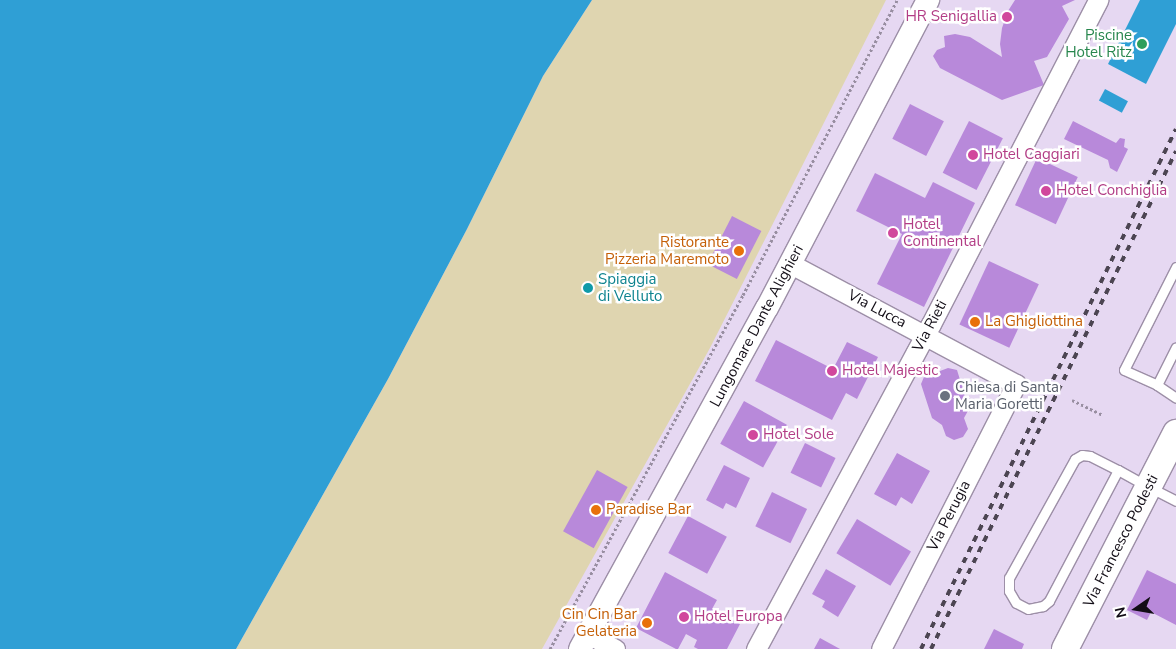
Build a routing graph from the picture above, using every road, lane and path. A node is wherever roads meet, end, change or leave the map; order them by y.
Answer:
1 (897, 0) edge
2 (928, 0) edge
3 (1098, 0) edge
4 (791, 264) junction
5 (1176, 267) edge
6 (925, 334) junction
7 (1176, 347) edge
8 (1016, 384) joint
9 (1157, 385) junction
10 (1176, 398) edge
11 (1072, 400) dead end
12 (1103, 415) dead end
13 (1176, 433) edge
14 (1118, 470) junction
15 (1149, 487) junction
16 (1176, 501) edge
17 (584, 642) edge
18 (550, 649) edge
19 (615, 649) edge
20 (756, 649) edge
21 (881, 649) edge
22 (1065, 649) edge

1 - 18 path
2 - 4 street, Lungomare Dante Alighieri
3 - 6 street, Via Rieti
4 - 6 street, Via Lucca
4 - 17 street, Lungomare Dante Alighieri
5 - 9 lane
6 - 8 street, Via Lucca
6 - 20 street, Via Rieti
7 - 9 lane
8 - 21 street, Via Perugia
9 - 10 lane
11 - 12 path
13 - 15 main road, Via Francesco Podesti
14 - 14 lane
14 - 15 lane
15 - 16 lane
15 - 22 main road, Via Francesco Podesti
17 - 19 street

